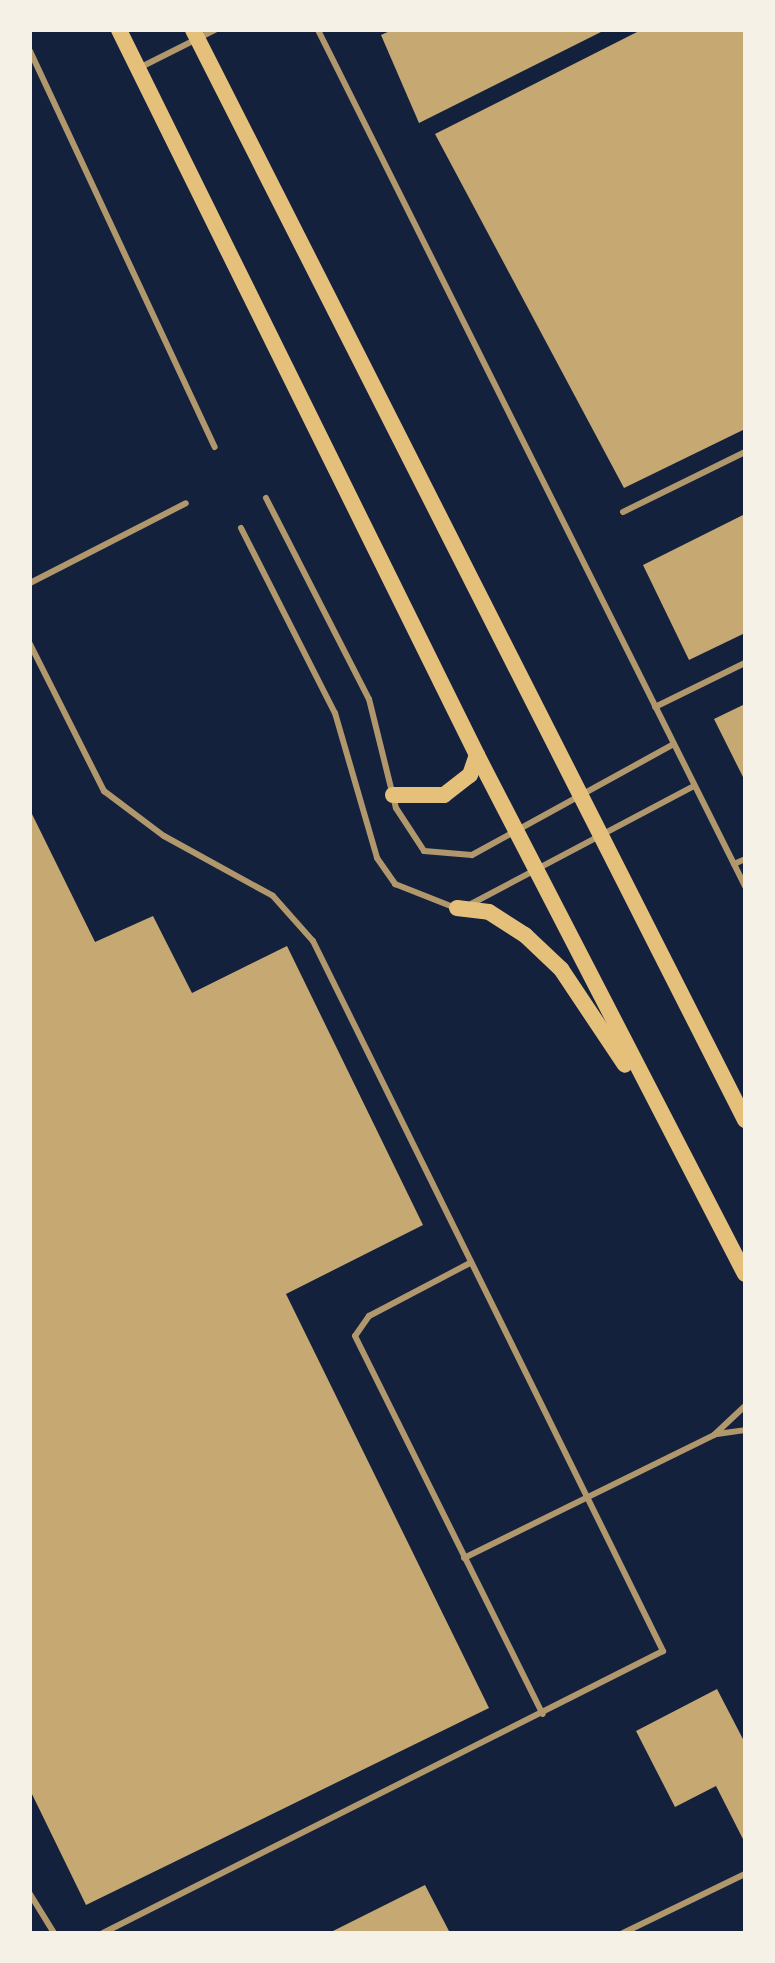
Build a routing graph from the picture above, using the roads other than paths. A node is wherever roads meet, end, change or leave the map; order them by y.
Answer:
1 (119, 30) edge
2 (215, 30) edge
3 (318, 30) edge
4 (196, 34) edge
5 (30, 51) edge
6 (138, 69) junction
7 (215, 447) dead end
8 (745, 452) edge
9 (266, 498) dead end
10 (186, 503) dead end
11 (623, 512) dead end
12 (241, 528) dead end
13 (30, 583) edge
14 (30, 644) edge
15 (745, 663) edge
16 (655, 707) junction
17 (674, 744) junction
18 (477, 755) junction
19 (694, 786) junction
20 (578, 794) junction
21 (393, 795) junction
22 (515, 829) junction
23 (600, 836) junction
24 (745, 859) edge
25 (734, 864) junction
26 (536, 872) junction
27 (745, 886) edge
28 (457, 908) junction
29 (745, 1120) edge
30 (669, 1129) junction
31 (470, 1263) junction
32 (745, 1274) edge
33 (745, 1406) edge
34 (745, 1430) edge
35 (714, 1435) junction
36 (586, 1496) junction
37 (464, 1558) junction
38 (543, 1714) junction
39 (745, 1874) edge
40 (30, 1894) edge
41 (54, 1933) edge
42 (103, 1933) edge
43 (623, 1933) edge

1 - 6 main road
2 - 4 lane
3 - 16 lane
4 - 6 lane
4 - 20 main road
5 - 7 lane
6 - 18 main road
8 - 11 lane
9 - 21 lane
10 - 13 lane
12 - 28 lane
14 - 31 lane
15 - 16 lane
16 - 17 lane
17 - 19 lane
17 - 20 lane
18 - 21 main road
18 - 22 main road
19 - 23 lane
19 - 25 lane
20 - 22 lane
20 - 23 main road
21 - 22 lane
22 - 26 main road
23 - 26 lane
23 - 29 main road
24 - 25 lane
25 - 27 lane
26 - 28 lane
26 - 30 main road
28 - 30 main road
30 - 32 main road
31 - 36 lane
31 - 37 lane
33 - 35 lane
34 - 35 lane
35 - 36 lane
36 - 37 lane
36 - 38 lane
37 - 38 lane
38 - 42 lane
39 - 43 lane
40 - 41 lane

